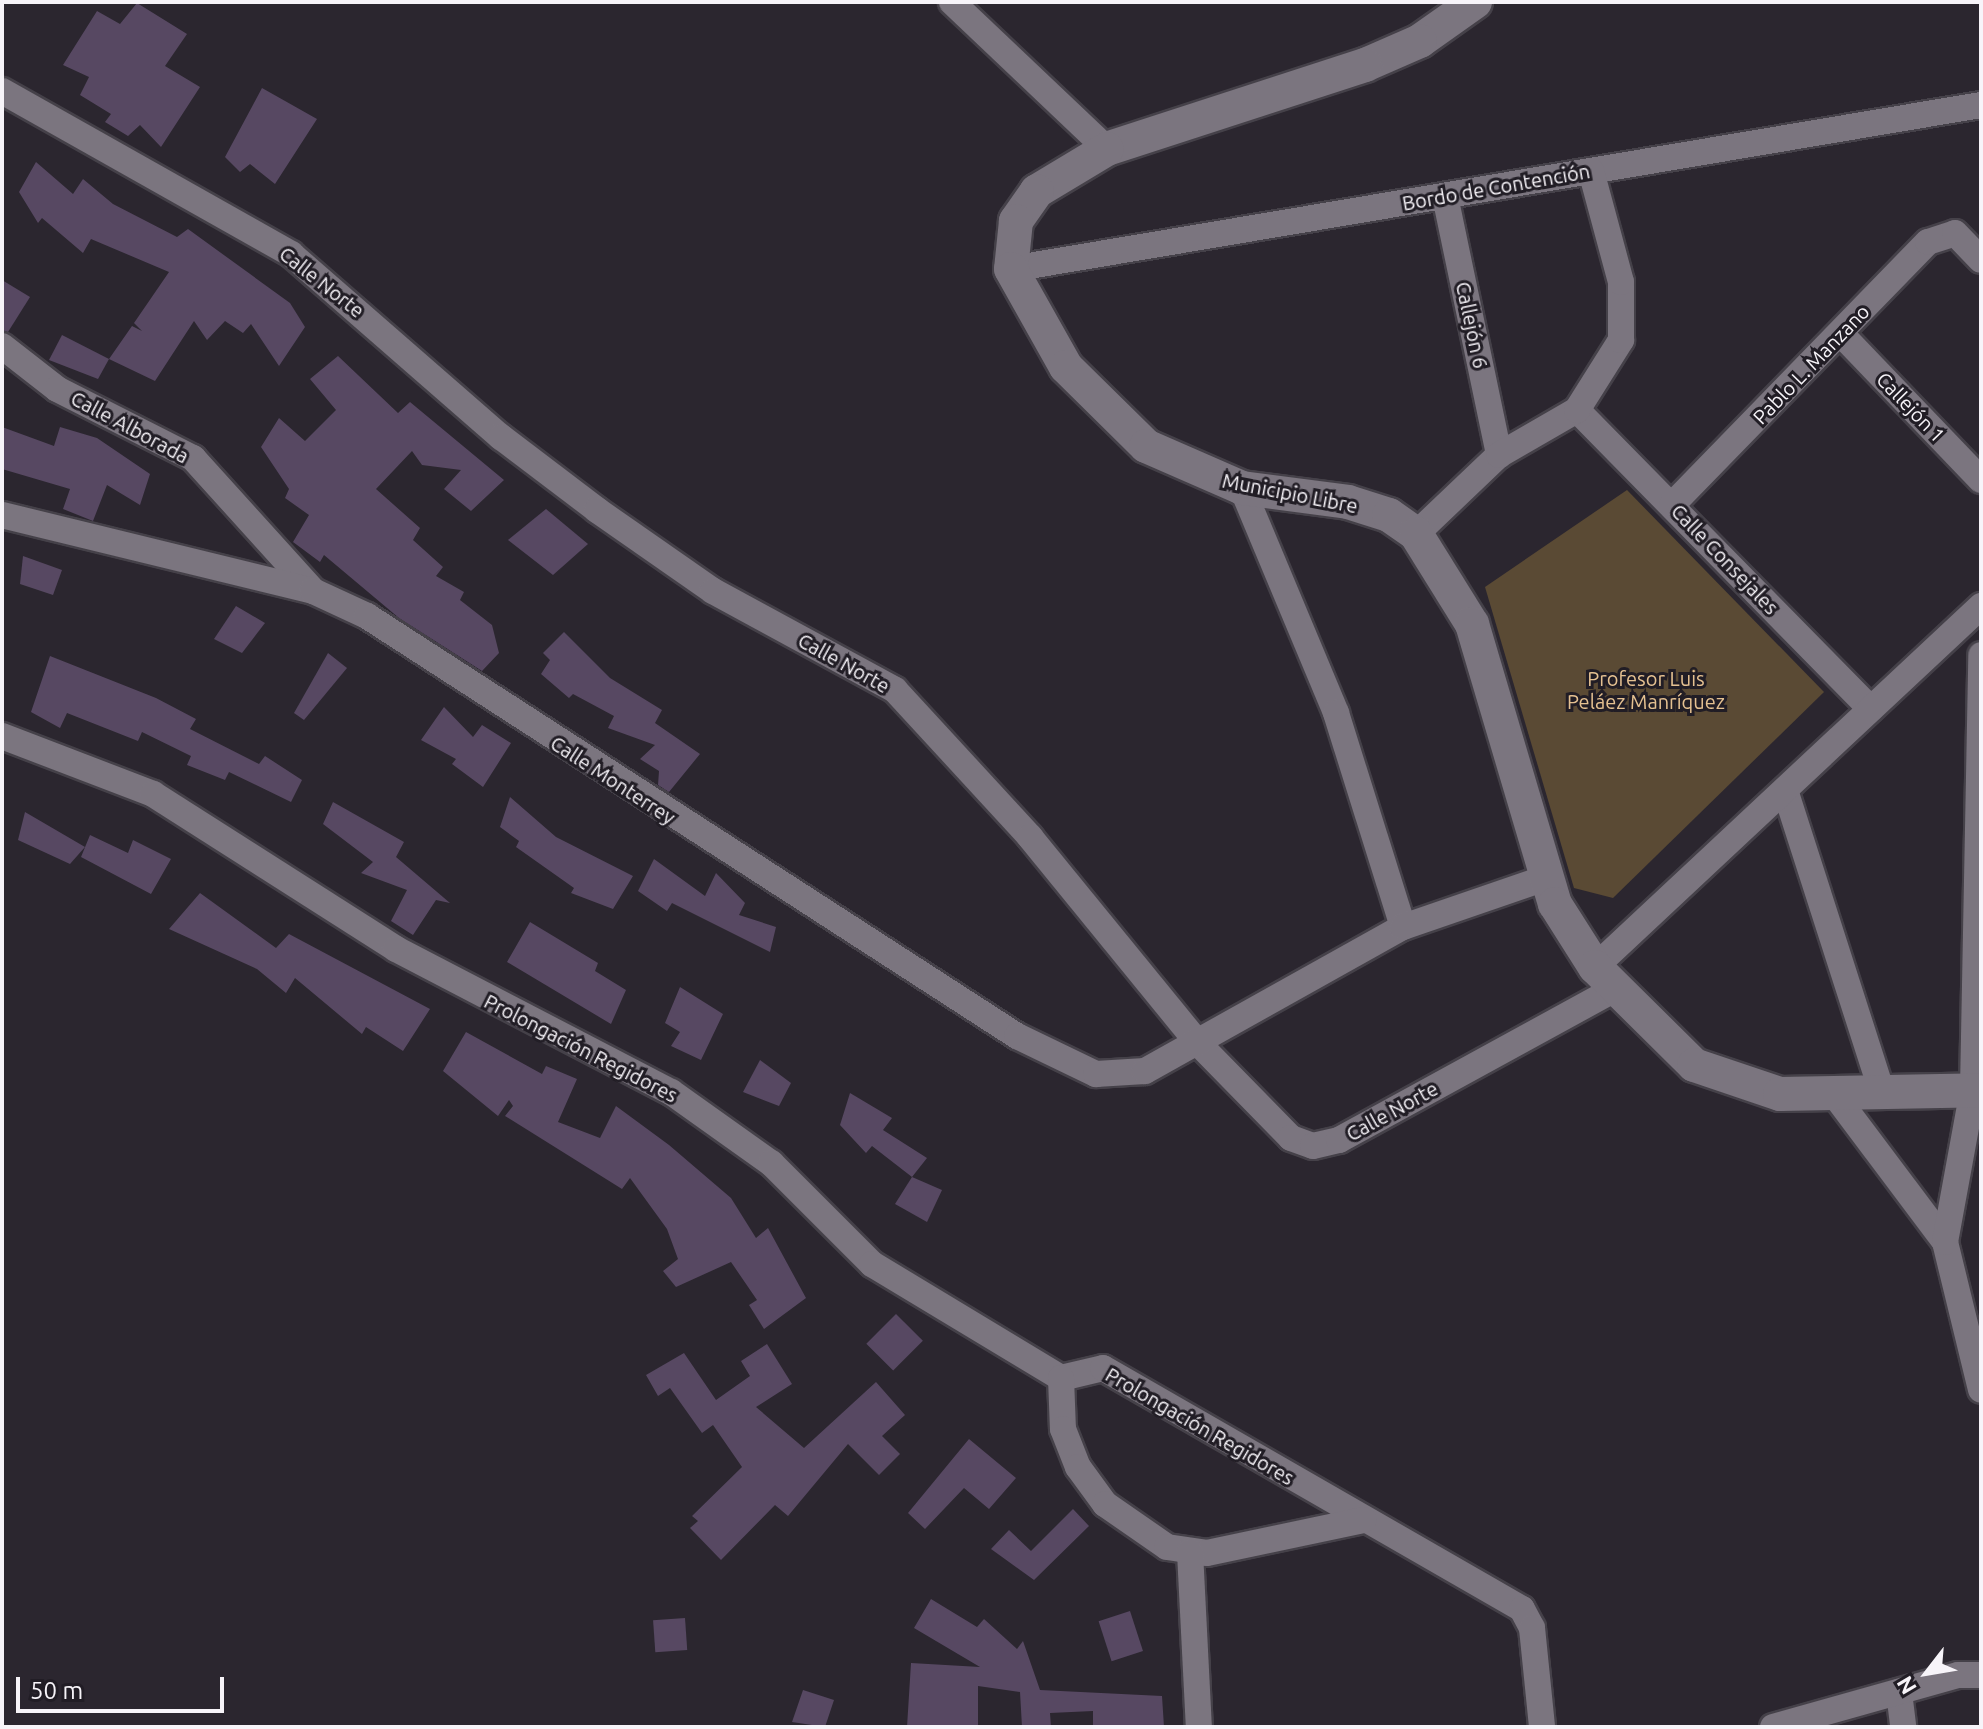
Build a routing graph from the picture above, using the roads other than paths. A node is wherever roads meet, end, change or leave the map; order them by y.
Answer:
1 (952, 2) edge
2 (1475, 2) edge
3 (2, 91) edge
4 (1981, 105) edge
5 (1107, 149) junction
6 (1591, 171) junction
7 (1445, 196) junction
8 (1981, 260) edge
9 (1011, 269) junction
10 (1841, 334) junction
11 (2, 346) edge
12 (1577, 410) junction
13 (1499, 455) junction
14 (1981, 480) edge
15 (1242, 488) junction
16 (1672, 505) junction
17 (2, 515) edge
18 (1416, 534) junction
19 (313, 591) junction
20 (1981, 606) edge
21 (1981, 655) edge
22 (1871, 709) junction
23 (2, 736) edge
24 (1785, 790) junction
25 (1979, 840) edge
26 (1545, 878) junction
27 (1403, 927) junction
28 (1605, 978) junction
29 (1197, 1042) junction
30 (1977, 1090) edge
31 (1883, 1095) junction
32 (1837, 1098) junction
33 (1945, 1242) junction
34 (1974, 1331) edge
35 (1061, 1378) junction
36 (1981, 1390) edge
37 (1364, 1520) junction
38 (1190, 1552) junction
39 (1981, 1675) edge
40 (1899, 1692) junction
41 (1199, 1727) edge
42 (1542, 1727) edge
43 (1773, 1727) edge
44 (1903, 1727) edge

1 - 5 street
2 - 5 street
3 - 29 street, Calle Norte
4 - 6 street, Bordo de Contención
5 - 9 street
6 - 7 street, Bordo de Contención
6 - 12 street
7 - 9 street, Bordo de Contención
7 - 13 street, Callejón 6
8 - 10 street, Pablo L. Manzano
9 - 15 street, Municipio Libre
10 - 14 street, Callejón 1
10 - 16 street, Pablo L. Manzano
11 - 19 street, Calle Alborada
12 - 13 street
12 - 16 street, Calle Consejales
13 - 18 street
15 - 18 street, Municipio Libre
15 - 27 street
16 - 22 street, Calle Consejales
17 - 19 street, Calle Monterrey
18 - 26 street, Municipio Libre
19 - 29 street, Calle Monterrey
20 - 22 street, Calle Norte
21 - 25 street
22 - 24 street, Calle Norte
23 - 35 street, Prolongación Regidores
24 - 28 street, Calle Norte
24 - 31 street
25 - 30 street
26 - 27 street, Calle Monterrey
26 - 28 street, Municipio Libre
27 - 29 street, Calle Monterrey
28 - 29 street, Calle Norte
28 - 32 street, Municipio Libre
30 - 31 street, Municipio Libre
30 - 33 street
31 - 32 street, Municipio Libre
32 - 33 street
33 - 34 street
34 - 36 street
35 - 37 street, Prolongación Regidores
35 - 38 street
37 - 38 street
37 - 42 street, Prolongación Regidores
38 - 41 street
39 - 40 street
40 - 43 street
40 - 44 street

